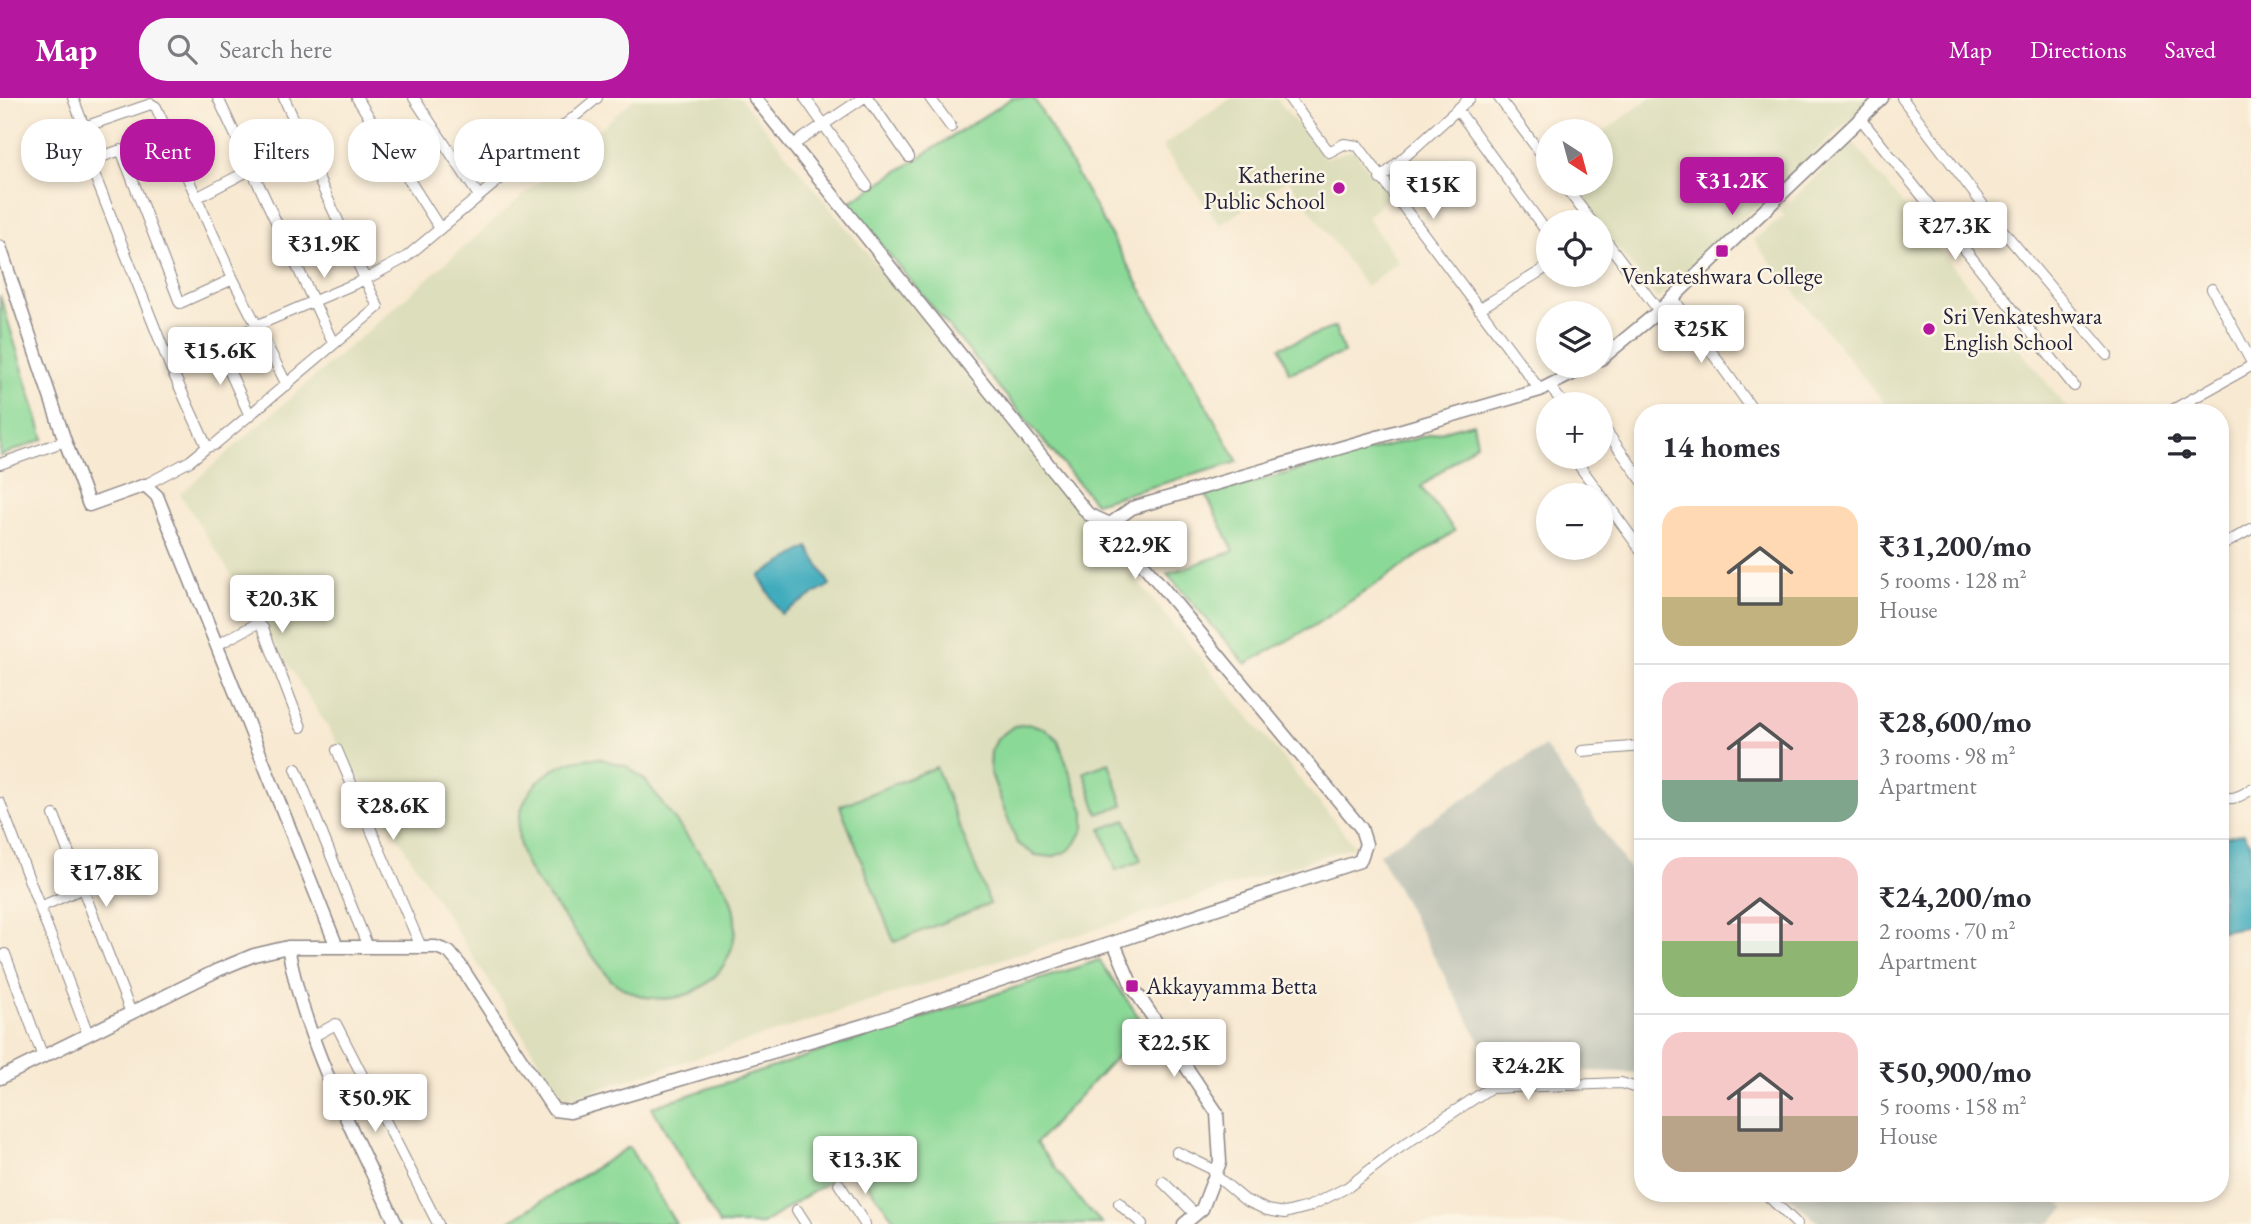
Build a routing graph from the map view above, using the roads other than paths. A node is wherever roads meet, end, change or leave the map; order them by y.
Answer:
1 (73, 98) edge
2 (218, 98) edge
3 (284, 98) edge
4 (356, 98) edge
5 (415, 98) edge
6 (597, 98) edge
7 (755, 98) edge
8 (805, 98) edge
9 (865, 98) edge
10 (930, 98) edge
11 (1289, 98) edge
12 (1470, 98) edge
13 (1499, 98) edge
14 (1882, 98) edge
15 (1902, 98) edge
16 (150, 101) edge
17 (1457, 109) junction
18 (1860, 118) junction
19 (294, 119) edge
20 (229, 122) edge
21 (823, 125) junction
22 (951, 127) dead end
23 (793, 145) junction
24 (1536, 147) edge
25 (909, 157) dead end
26 (1380, 178) junction
27 (229, 181) edge
28 (257, 182) edge
29 (320, 182) edge
30 (867, 187) dead end
31 (479, 196) junction
32 (1572, 196) edge
33 (196, 198) junction
34 (1583, 210) edge
35 (1536, 217) edge
36 (439, 227) junction
37 (0, 247) edge
38 (1613, 250) edge
39 (1536, 274) edge
40 (233, 279) junction
41 (366, 279) junction
42 (2212, 289) dead end
43 (1673, 298) junction
44 (313, 300) junction
45 (1479, 309) junction
46 (1659, 311) junction
47 (258, 325) junction
48 (333, 343) junction
49 (218, 346) junction
50 (1613, 349) edge
51 (2107, 355) dead end
52 (2251, 364) edge
53 (170, 366) junction
54 (1565, 378) edge
55 (287, 385) junction
56 (2074, 386) dead end
57 (1545, 388) junction
58 (1550, 392) edge
59 (1749, 404) edge
60 (2182, 404) edge
61 (250, 416) junction
62 (65, 441) junction
63 (1613, 441) edge
64 (207, 447) junction
65 (0, 464) edge
66 (1582, 469) edge
67 (1634, 470) edge
68 (145, 485) junction
69 (1110, 524) junction
70 (2251, 529) edge
71 (1634, 541) edge
72 (2229, 541) edge
73 (216, 645) junction
74 (301, 727) dead end
75 (1634, 747) edge
76 (337, 750) dead end
77 (1582, 751) dead end
78 (296, 769) dead end
79 (2251, 789) edge
80 (2229, 798) edge
81 (0, 803) edge
82 (54, 815) dead end
83 (81, 889) junction
84 (40, 907) junction
85 (1114, 943) junction
86 (288, 947) junction
87 (337, 947) junction
88 (368, 947) junction
89 (421, 947) junction
90 (5, 954) dead end
91 (131, 1013) junction
92 (88, 1034) junction
93 (314, 1036) junction
94 (43, 1057) junction
95 (0, 1078) edge
96 (1634, 1087) edge
97 (1177, 1152) dead end
98 (1216, 1173) junction
99 (1163, 1182) dead end
100 (839, 1184) dead end
101 (1774, 1202) edge
102 (1119, 1203) dead end
103 (797, 1210) dead end
104 (1195, 1214) junction
105 (396, 1224) edge
106 (438, 1224) edge
107 (806, 1224) edge
108 (865, 1224) edge
109 (1142, 1224) edge
110 (1184, 1224) edge
111 (1797, 1224) edge

1 - 16 street
2 - 20 street
3 - 19 street
4 - 36 street
5 - 31 street
6 - 31 street
7 - 23 main road
8 - 21 street
9 - 21 street
9 - 25 street
10 - 22 street
11 - 26 street
12 - 17 street
13 - 24 street
14 - 18 main road
15 - 51 street
16 - 33 street
17 - 26 street
17 - 35 street
18 - 43 main road
18 - 56 street
21 - 23 street
21 - 30 street
23 - 69 main road
26 - 45 street
27 - 33 street
28 - 44 street
29 - 41 street
31 - 36 street
32 - 34 street
33 - 40 street
36 - 41 street
37 - 62 main road
38 - 46 street
39 - 45 street
40 - 47 street
40 - 53 street
41 - 44 street
41 - 48 street
42 - 52 street
43 - 46 main road
43 - 59 street
44 - 47 street
44 - 48 street
45 - 57 street
46 - 50 main road
47 - 49 street
47 - 55 street
48 - 55 street
49 - 53 street
49 - 61 street
52 - 60 street
53 - 64 street
54 - 57 main road
55 - 61 street
57 - 58 street
57 - 69 main road
61 - 64 street
62 - 65 street
62 - 68 main road
63 - 67 street
64 - 68 street
66 - 71 street
68 - 73 main road
69 - 85 main road
70 - 72 street
73 - 74 street
73 - 87 main road
75 - 77 street
76 - 89 street
78 - 88 street
79 - 80 street
81 - 84 street
82 - 83 street
83 - 84 street
83 - 91 street
84 - 92 street
85 - 89 main road
85 - 98 main road
86 - 87 main road
86 - 91 main road
86 - 93 main road
87 - 88 main road
88 - 89 main road
90 - 94 street
91 - 92 main road
92 - 94 main road
93 - 105 main road
93 - 106 street
94 - 95 main road
96 - 98 street
97 - 98 street
98 - 104 main road
99 - 104 street
100 - 108 street
101 - 111 street
102 - 109 street
103 - 107 street
104 - 110 main road

